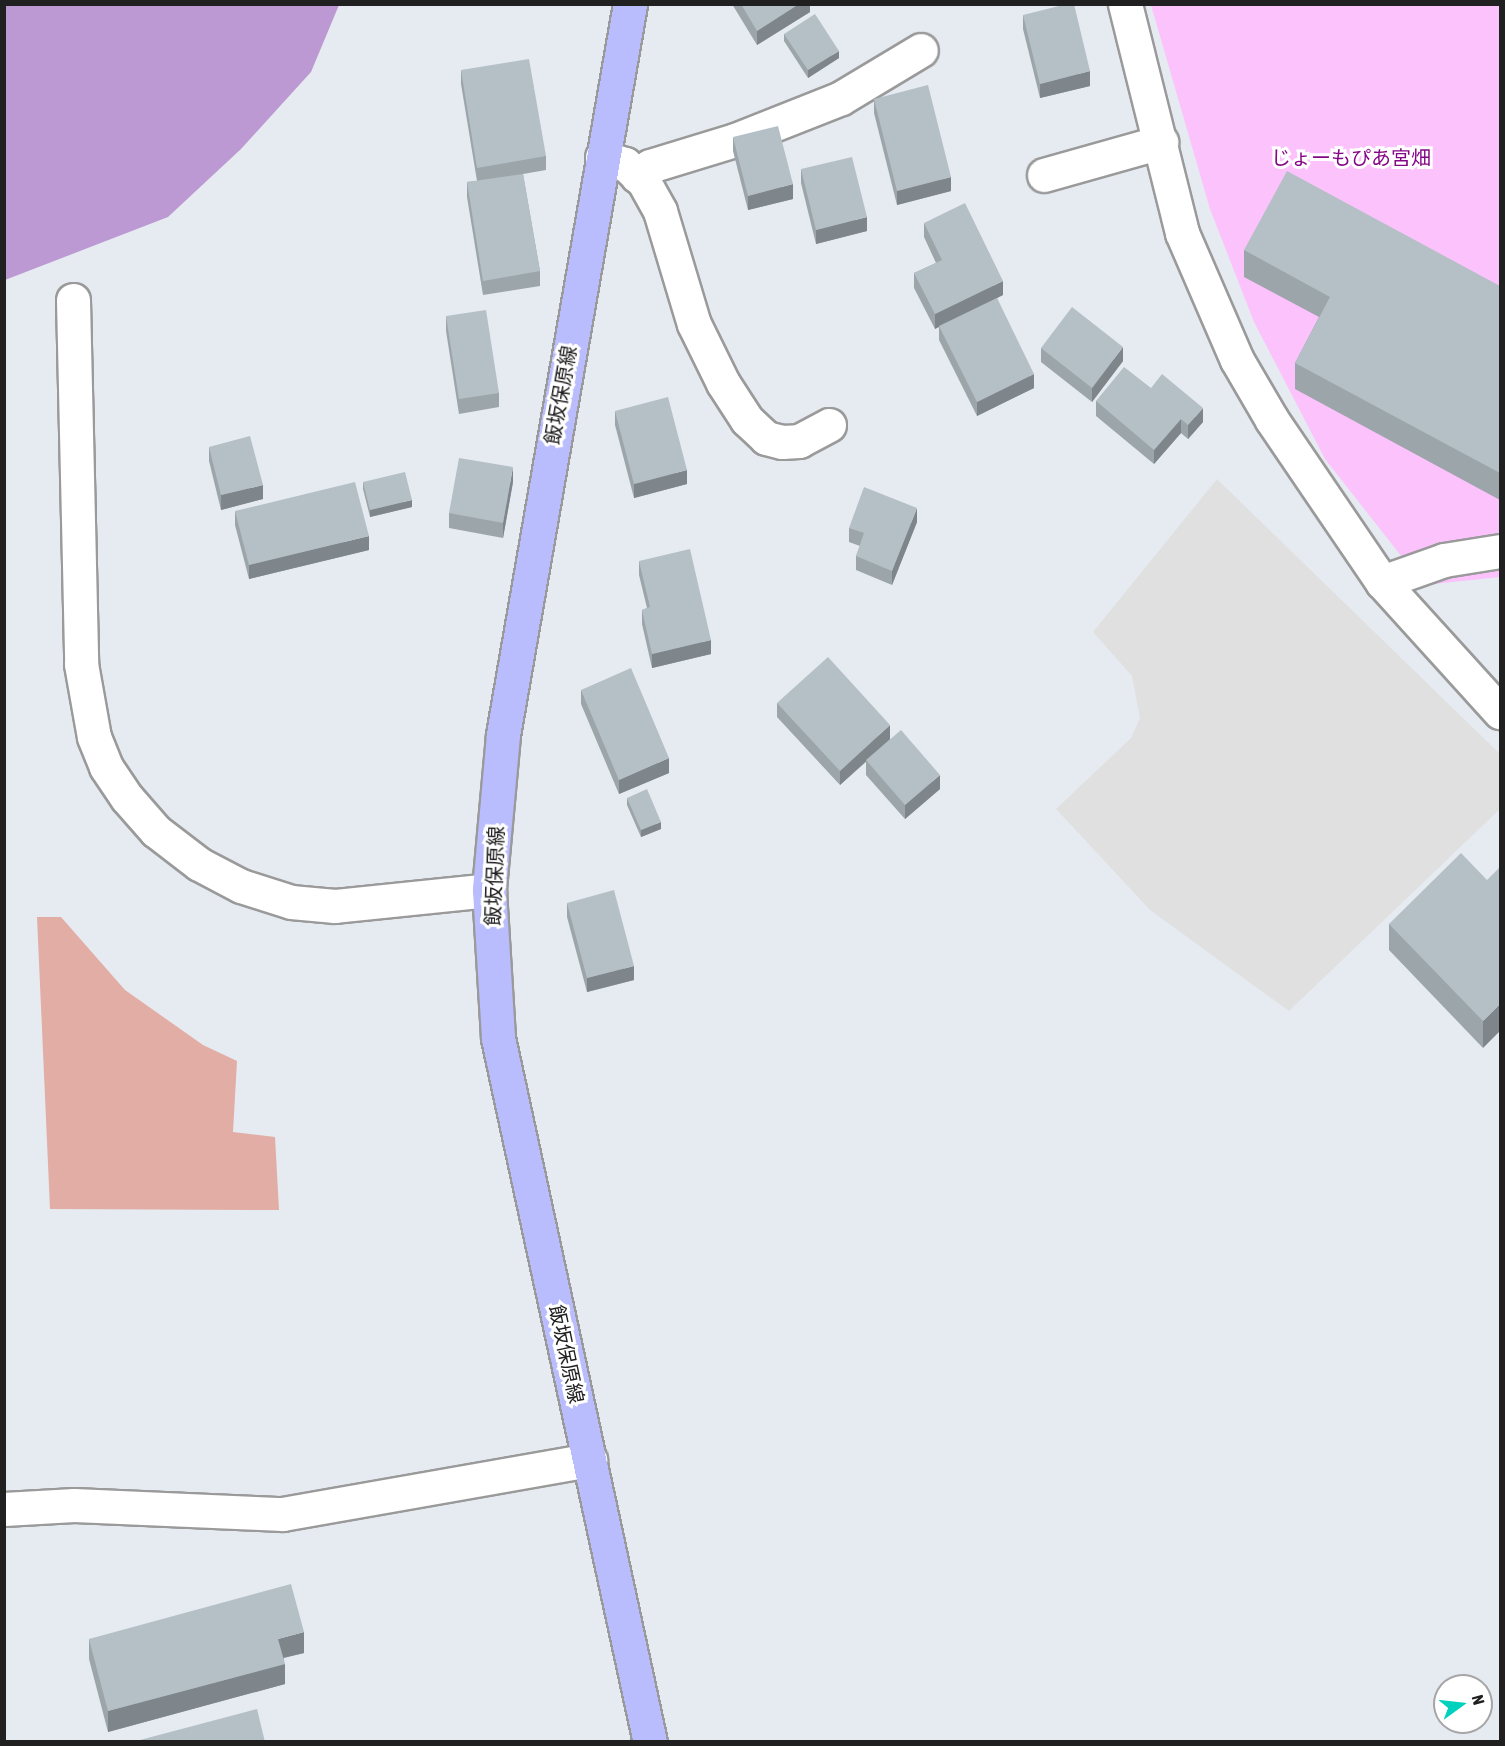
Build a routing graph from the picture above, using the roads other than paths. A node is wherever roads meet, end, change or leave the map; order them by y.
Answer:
1 (630, 4) edge
2 (1125, 4) edge
3 (921, 50) dead end
4 (1161, 142) junction
5 (602, 157) junction
6 (1044, 175) dead end
7 (637, 176) junction
8 (73, 300) dead end
9 (830, 425) dead end
10 (1500, 551) edge
11 (1382, 582) junction
12 (1500, 712) edge
13 (489, 890) junction
14 (590, 1460) junction
15 (4, 1509) edge
16 (650, 1742) edge

1 - 5 main road, 飯坂保原線
2 - 4 street
3 - 7 street
4 - 6 street
4 - 11 street
5 - 7 street
5 - 13 main road, 飯坂保原線
7 - 9 street
8 - 13 street
10 - 11 street
11 - 12 street
13 - 14 main road, 飯坂保原線
14 - 15 street
14 - 16 main road, 飯坂保原線

